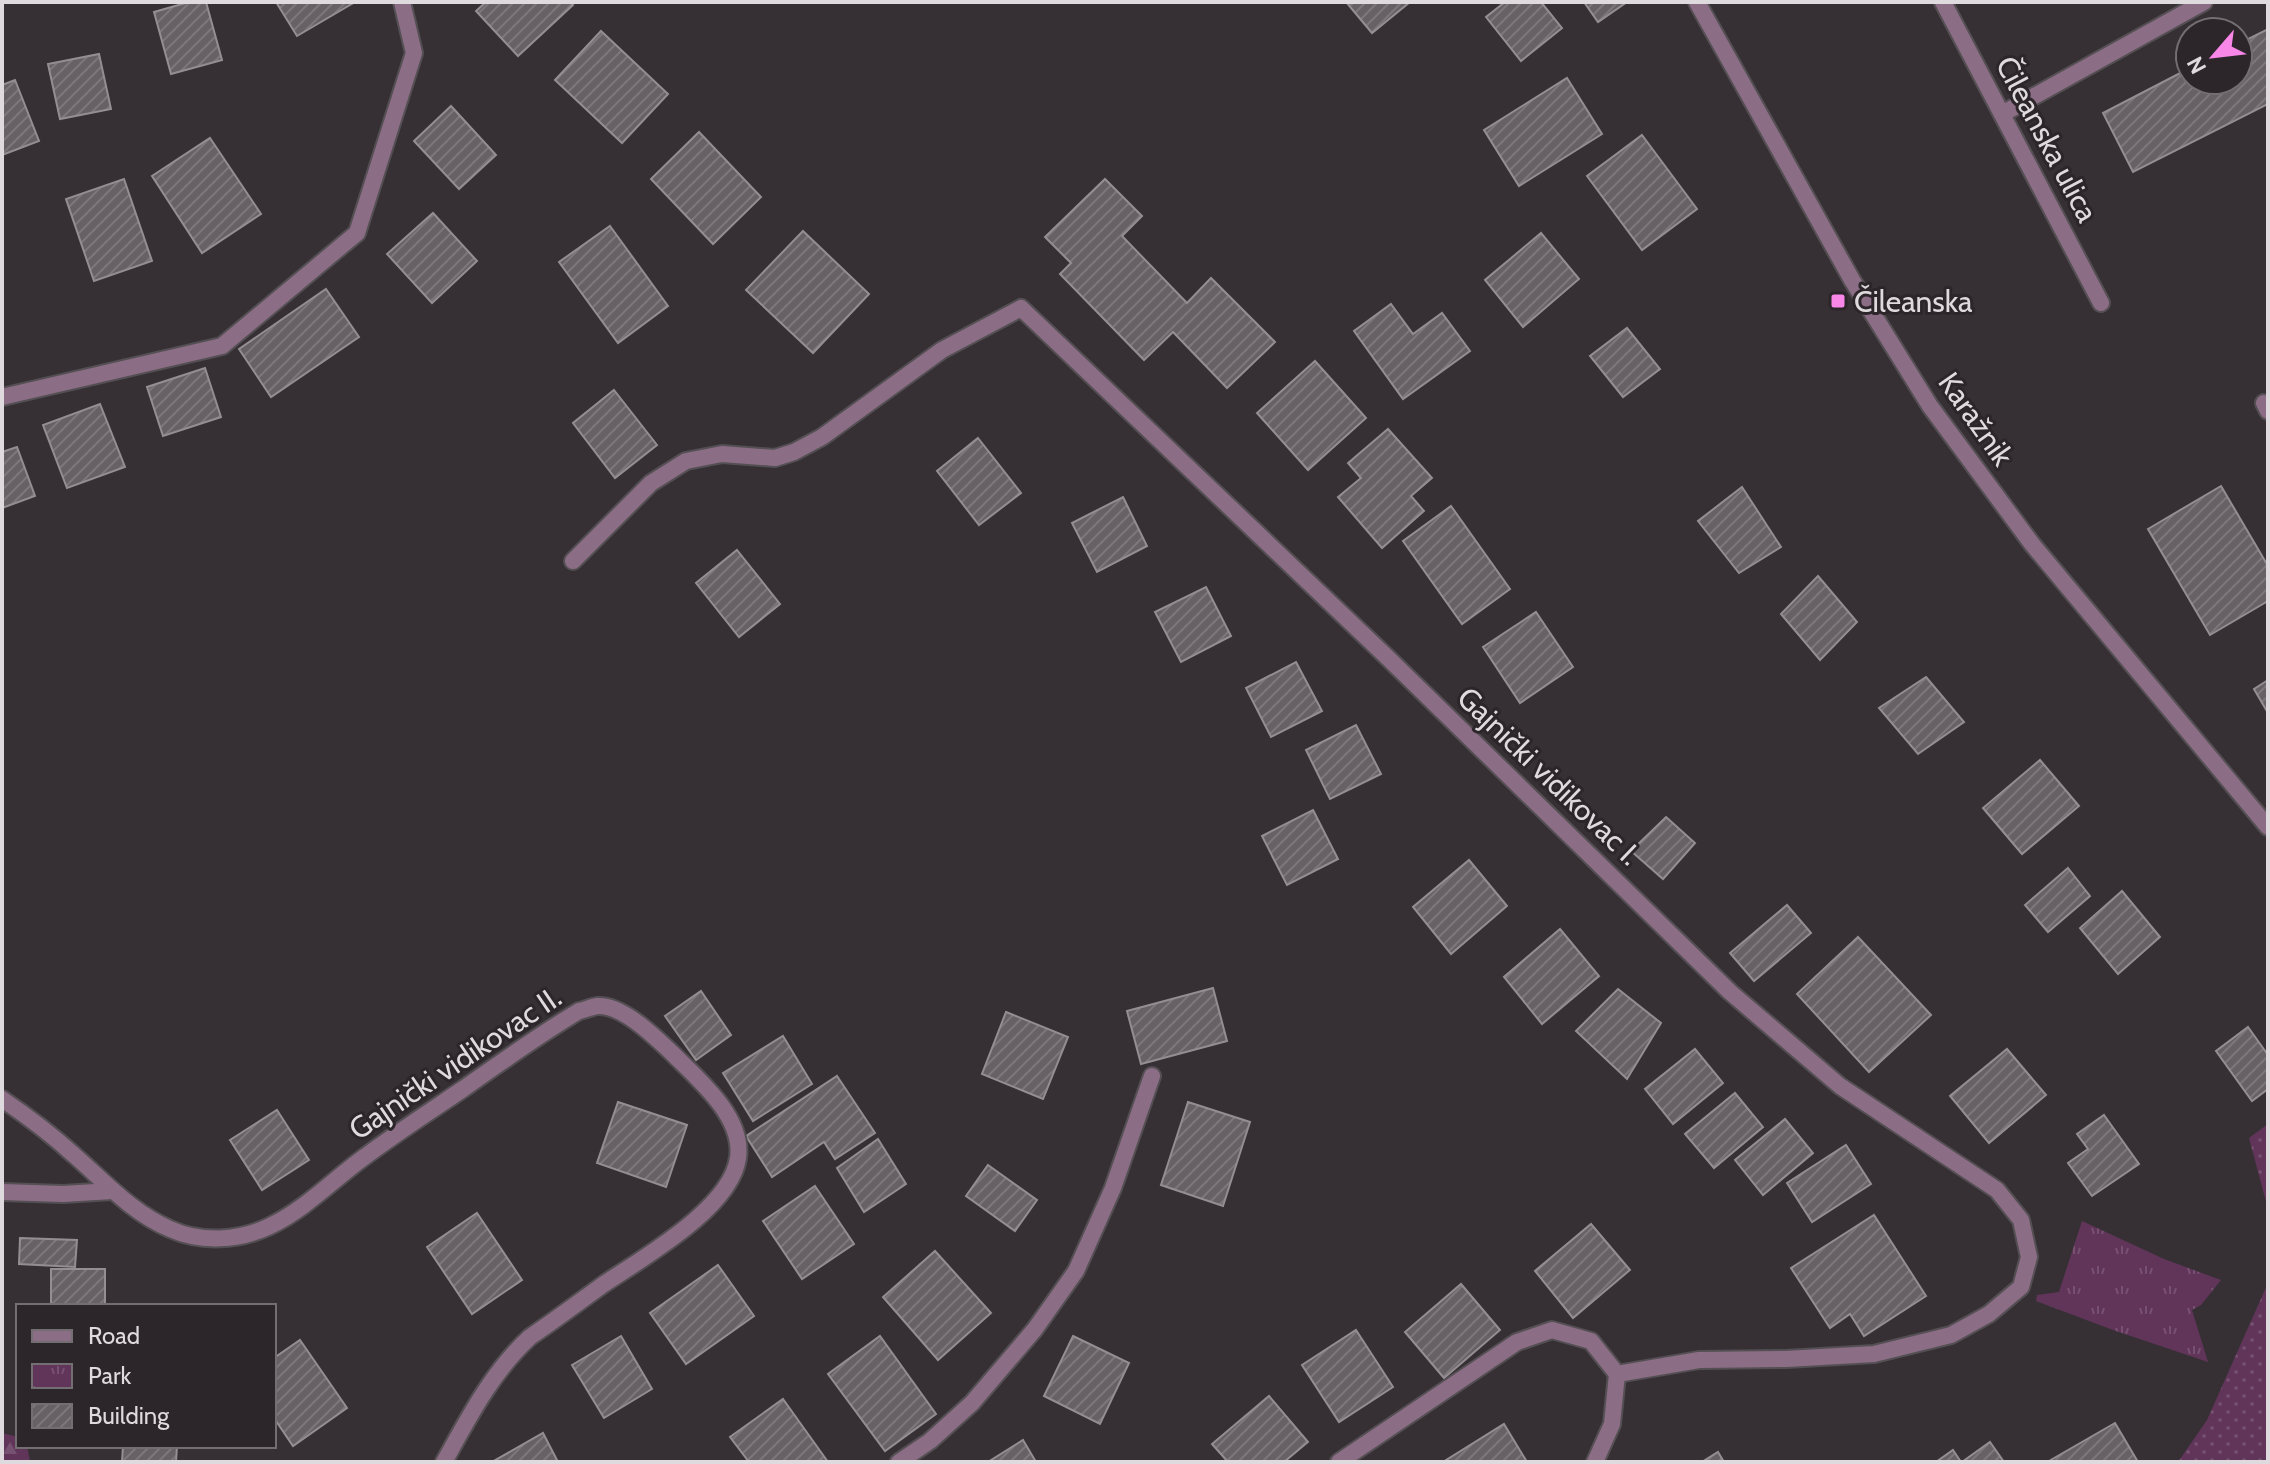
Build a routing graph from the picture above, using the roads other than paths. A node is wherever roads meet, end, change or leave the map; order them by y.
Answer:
1 (402, 2) edge
2 (1697, 2) edge
3 (1943, 2) edge
4 (2200, 3) edge
5 (2002, 114) junction
6 (2101, 303) dead end
7 (2, 397) edge
8 (573, 561) dead end
9 (2268, 827) edge
10 (1152, 1076) dead end
11 (2, 1099) edge
12 (112, 1191) junction
13 (2, 1192) edge
14 (1617, 1374) junction
15 (444, 1462) edge
16 (899, 1462) edge
17 (1339, 1462) edge
18 (1595, 1462) edge

1 - 7 street
2 - 9 street, Karažnik
3 - 5 street, Čileanska ulica
4 - 5 street
5 - 6 street, Čileanska ulica
8 - 14 street, Gajnički vidikovac I.
10 - 16 street
11 - 12 street, Gajnički vidikovac II.
12 - 13 street
12 - 15 street, Gajnički vidikovac II.
14 - 17 street
14 - 18 street

